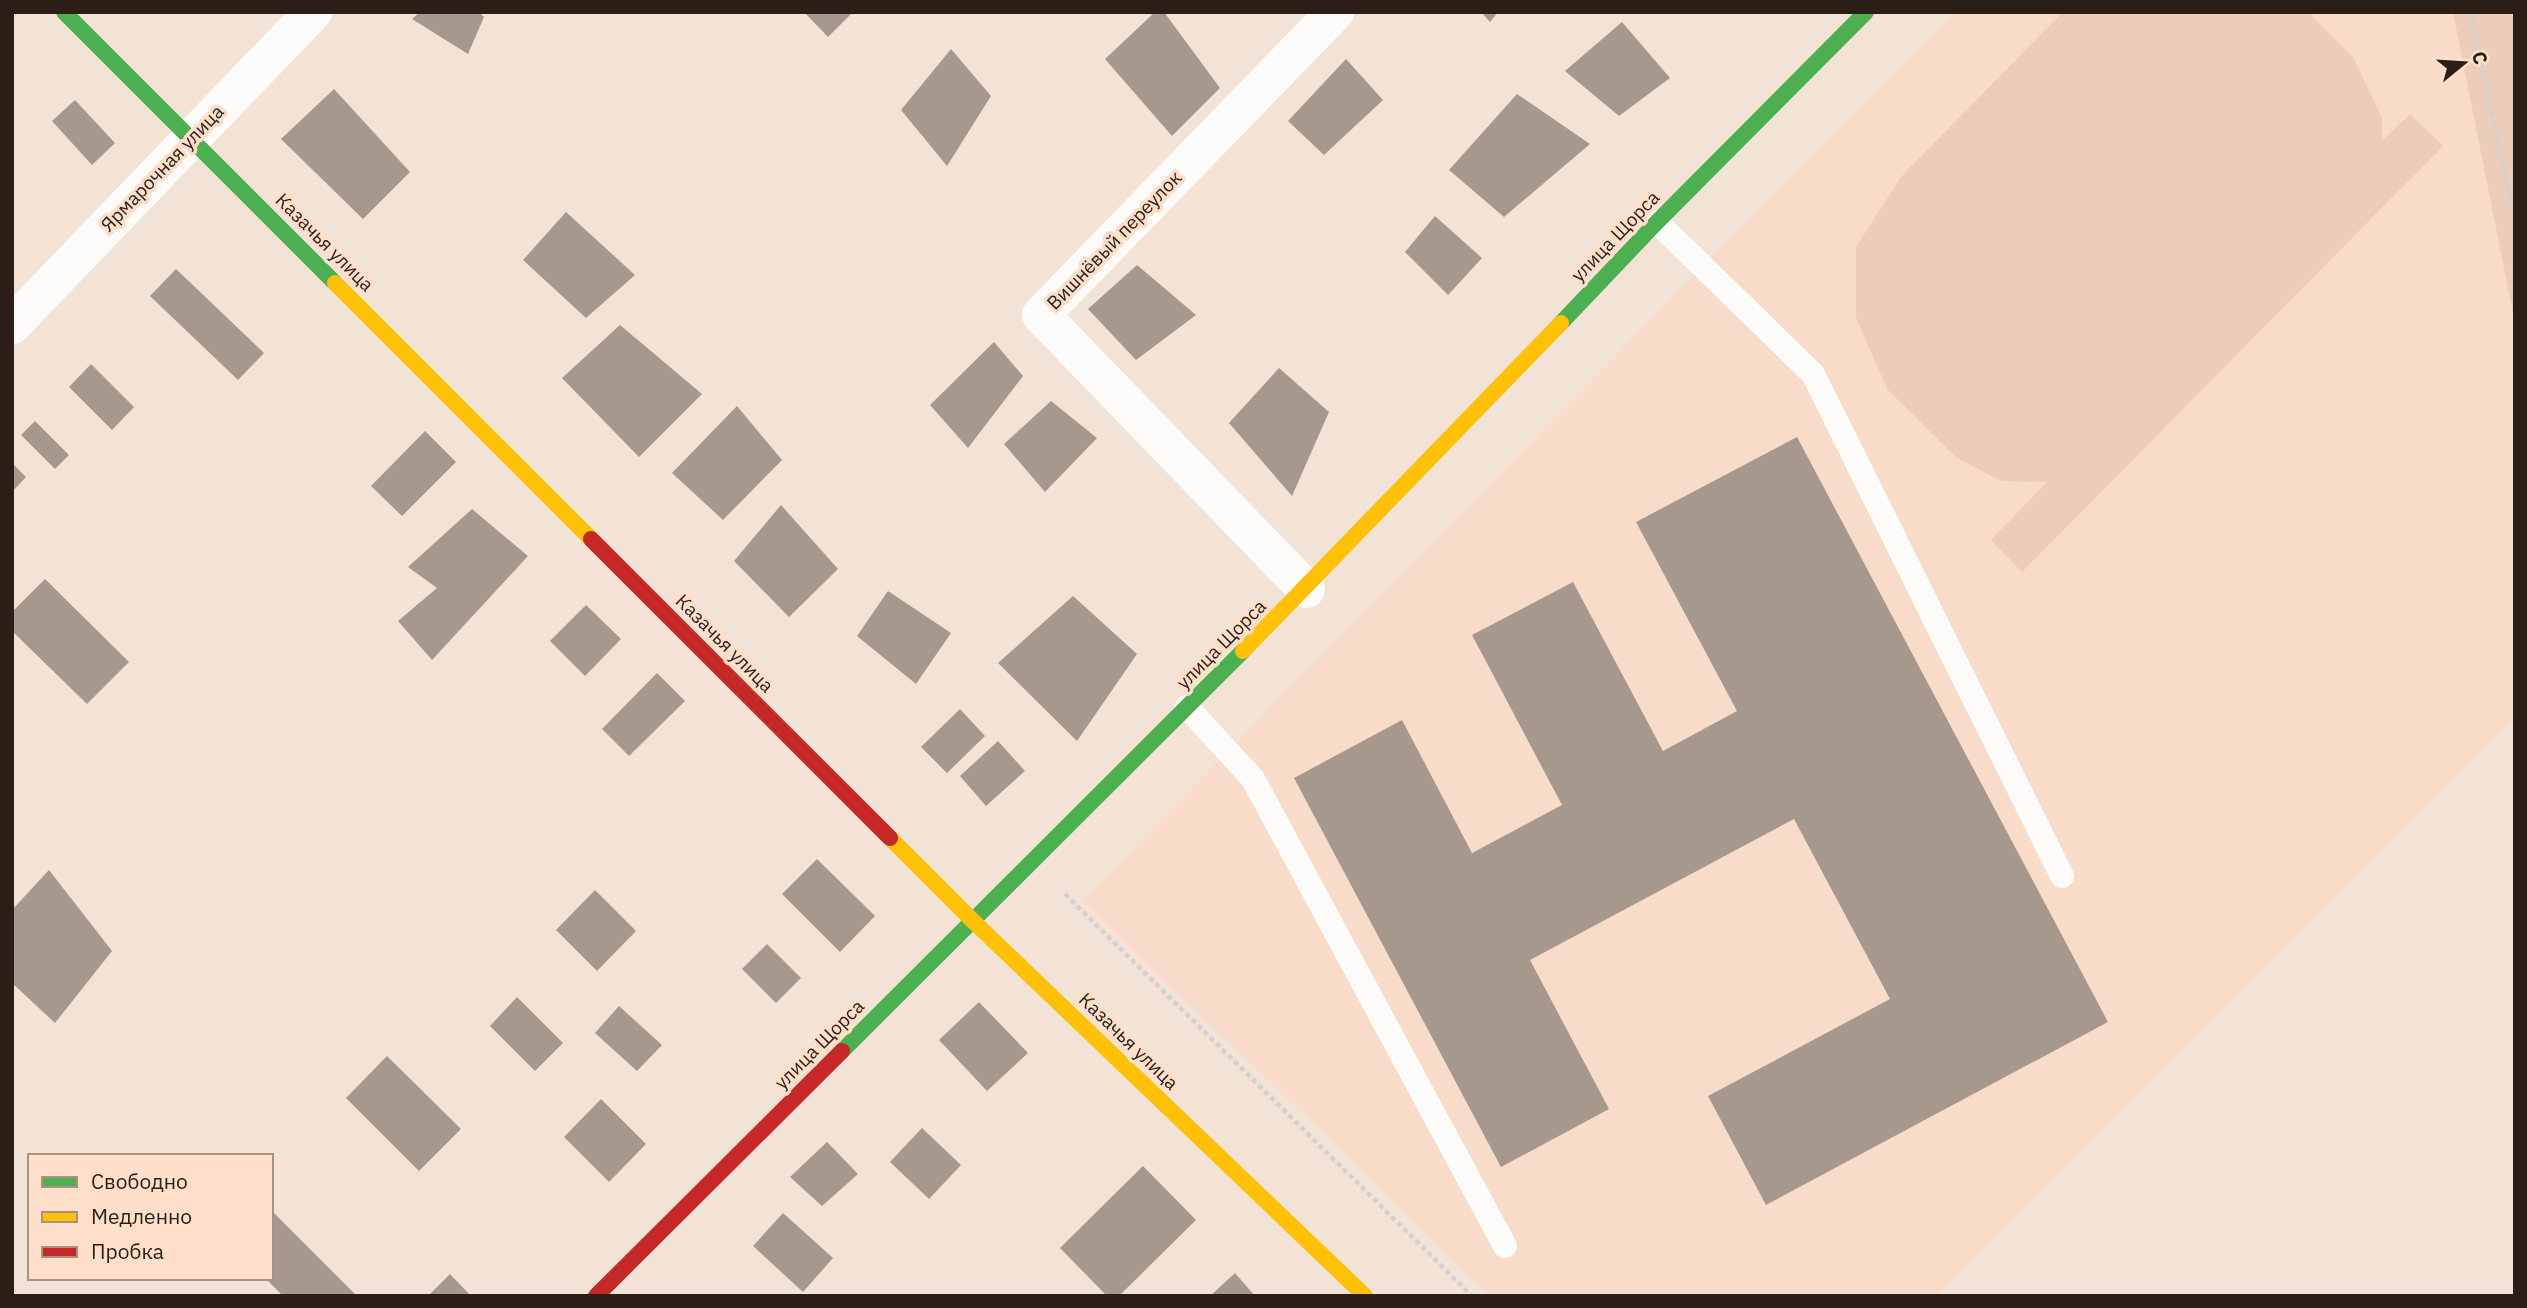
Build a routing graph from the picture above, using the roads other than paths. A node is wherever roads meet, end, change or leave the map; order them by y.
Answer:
1 (64, 12) edge
2 (313, 12) edge
3 (1335, 12) edge
4 (1866, 12) edge
5 (191, 138) junction
6 (1657, 222) junction
7 (12, 325) edge
8 (1306, 589) junction
9 (1187, 707) junction
10 (2062, 876) dead end
11 (973, 921) junction
12 (1505, 1246) dead end
13 (596, 1296) edge
14 (1365, 1296) edge

1 - 5 street, Казачья улица
2 - 5 street, Ярмарочная улица
3 - 8 street, Вишнёвый переулок
4 - 6 street, улица Щорса
5 - 7 street, Ярмарочная улица
5 - 11 street, Казачья улица
6 - 8 street, улица Щорса
6 - 10 lane
8 - 9 street, улица Щорса
9 - 11 street, улица Щорса
9 - 12 lane
11 - 13 street, улица Щорса
11 - 14 street, Казачья улица

